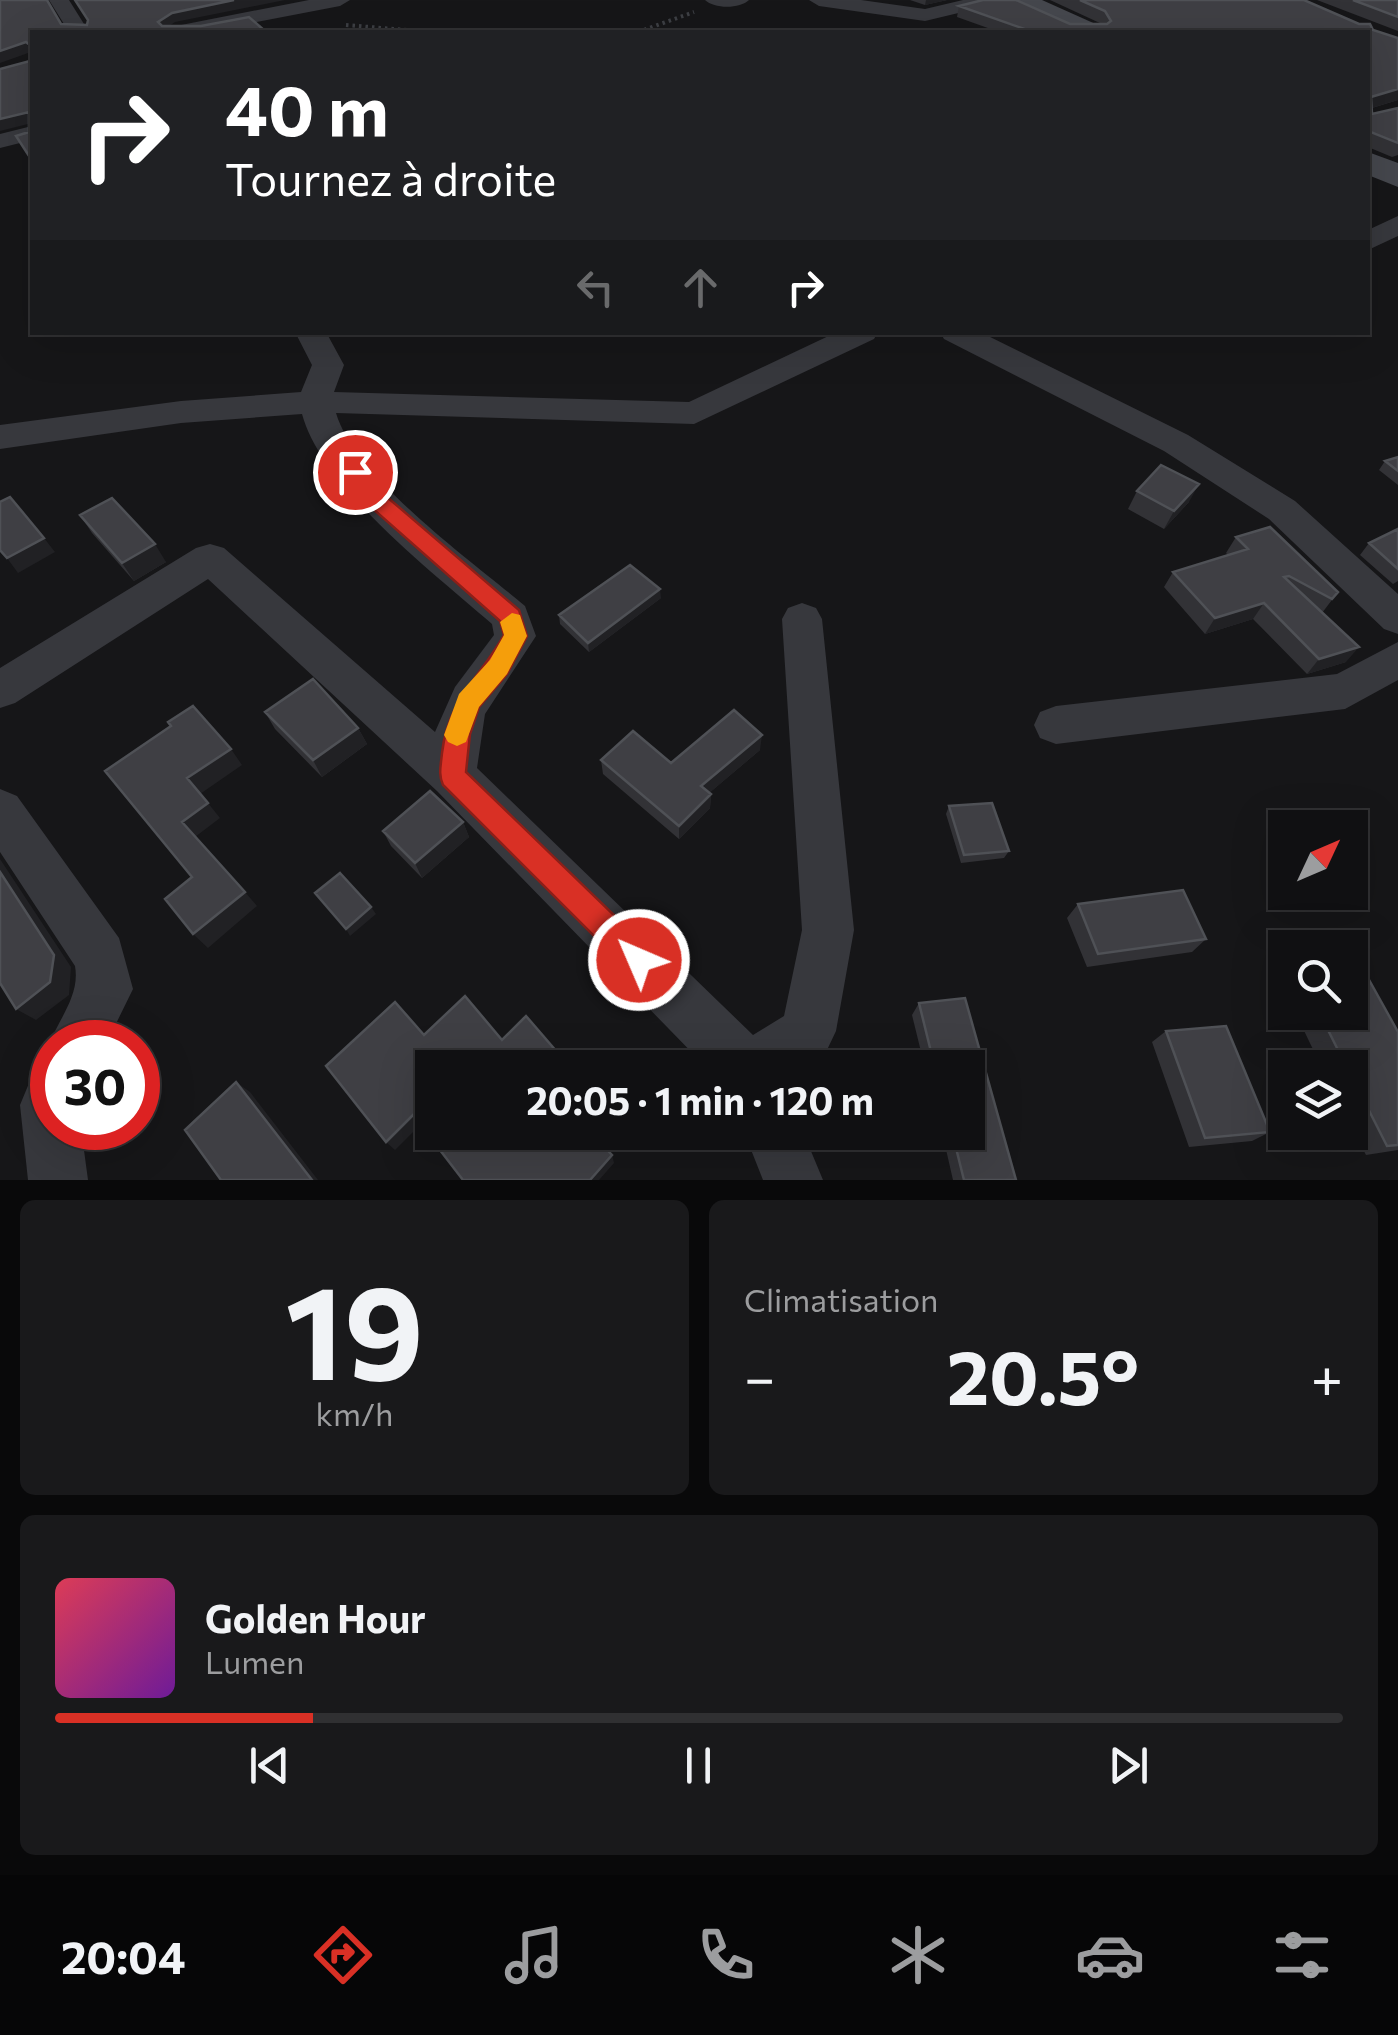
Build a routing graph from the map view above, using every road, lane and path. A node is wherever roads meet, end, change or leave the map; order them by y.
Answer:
1 (59, 0) edge
2 (340, 0) edge
3 (739, 0) edge
4 (820, 0) edge
5 (887, 0) edge
6 (989, 0) edge
7 (1020, 0) edge
8 (718, 1) edge
9 (925, 15) junction
10 (269, 18) edge
11 (77, 30) edge
12 (189, 30) edge
13 (405, 30) edge
14 (643, 30) edge
15 (952, 30) edge
16 (1086, 30) edge
17 (30, 134) edge
18 (0, 141) edge
19 (1370, 163) edge
20 (1398, 176) edge
21 (1398, 224) edge
22 (1370, 241) edge
23 (312, 335) edge
24 (857, 335) edge
25 (961, 335) edge
26 (316, 402) junction
27 (0, 438) edge
28 (1398, 618) edge
29 (802, 619) dead end
30 (1398, 660) edge
31 (0, 690) edge
32 (1056, 725) dead end
33 (452, 776) junction
34 (0, 811) edge
35 (90, 1020) edge
36 (729, 1050) edge
37 (783, 1050) edge
38 (54, 1150) edge
39 (781, 1150) edge
40 (58, 1180) edge
41 (793, 1180) edge

1 - 11 street
2 - 10 street
3 - 8 street
4 - 9 street
5 - 9 street
6 - 9 street
7 - 16 street
8 - 14 path
9 - 15 street
10 - 12 street
10 - 13 path
17 - 18 street
19 - 20 street
21 - 22 street
23 - 26 street
24 - 26 street
25 - 28 street
26 - 27 street
26 - 33 street
29 - 37 street
30 - 32 street
31 - 33 street
33 - 36 street
34 - 35 street
38 - 40 street
39 - 41 street

